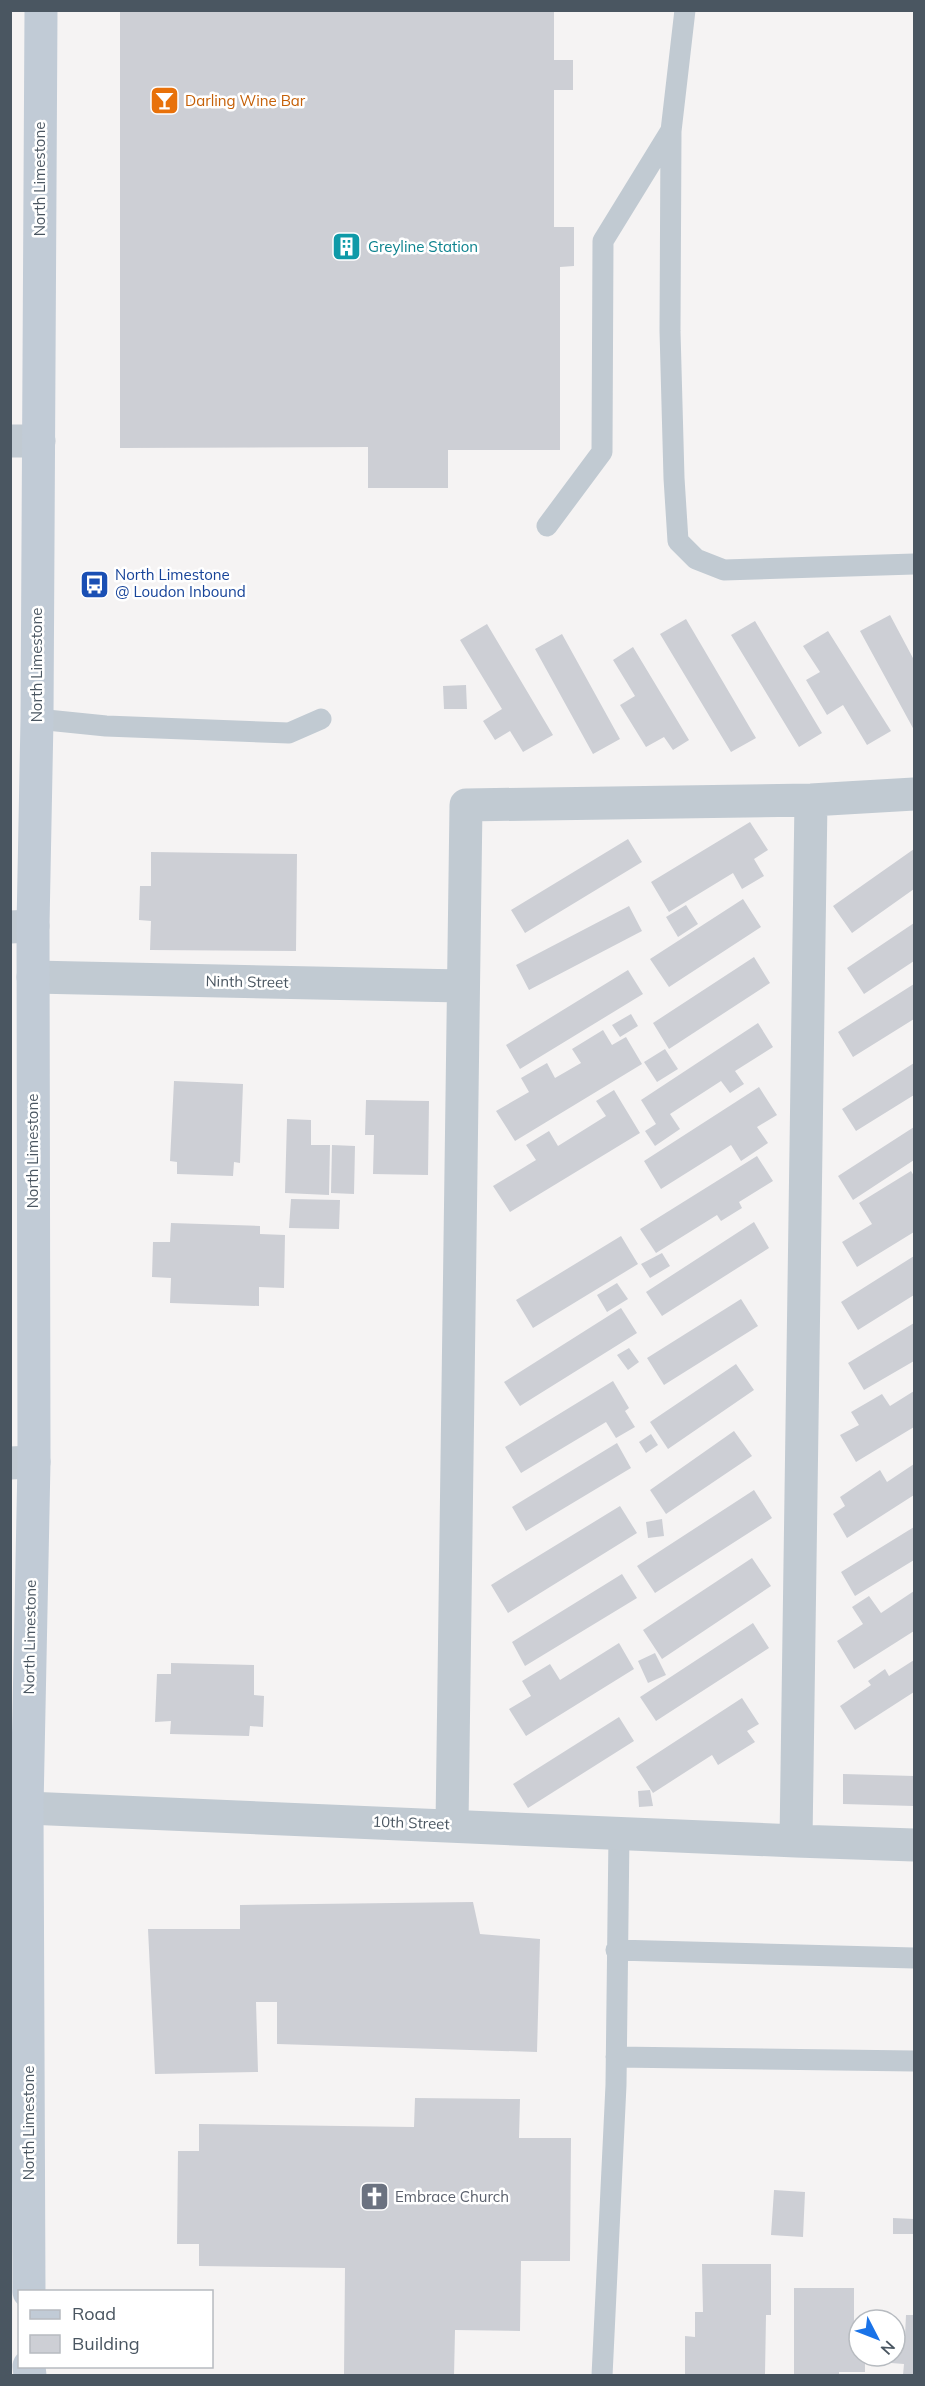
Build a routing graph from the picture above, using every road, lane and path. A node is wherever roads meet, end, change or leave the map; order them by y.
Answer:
1 (41, 10) edge
2 (685, 10) edge
3 (670, 131) junction
4 (25, 441) edge
5 (547, 526) dead end
6 (915, 564) edge
7 (37, 719) junction
8 (321, 719) dead end
9 (915, 794) edge
10 (811, 800) junction
11 (22, 926) edge
12 (33, 977) junction
13 (462, 986) junction
14 (22, 1462) edge
15 (27, 1808) junction
16 (452, 1825) junction
17 (619, 1833) junction
18 (795, 1842) junction
19 (915, 1845) edge
20 (20, 1944) edge
21 (616, 1950) junction
22 (915, 1958) edge
23 (616, 2057) junction
24 (915, 2061) edge
25 (29, 2290) edge
26 (602, 2376) edge

1 - 4 street, North Limestone
2 - 3 lane
3 - 5 lane
3 - 6 lane
4 - 7 street, North Limestone
7 - 8 lane
7 - 11 street, North Limestone
9 - 10 street
10 - 13 street
10 - 18 street
11 - 12 street, North Limestone
12 - 13 street, Ninth Street
12 - 14 street, North Limestone
13 - 16 street
14 - 15 street, North Limestone
15 - 16 street, 10th Street
15 - 20 street, North Limestone
16 - 17 street, 10th Street
17 - 18 street, 10th Street
17 - 21 lane
18 - 19 street, 10th Street
20 - 25 street, North Limestone
21 - 22 lane
21 - 23 lane
23 - 24 lane
23 - 26 lane

